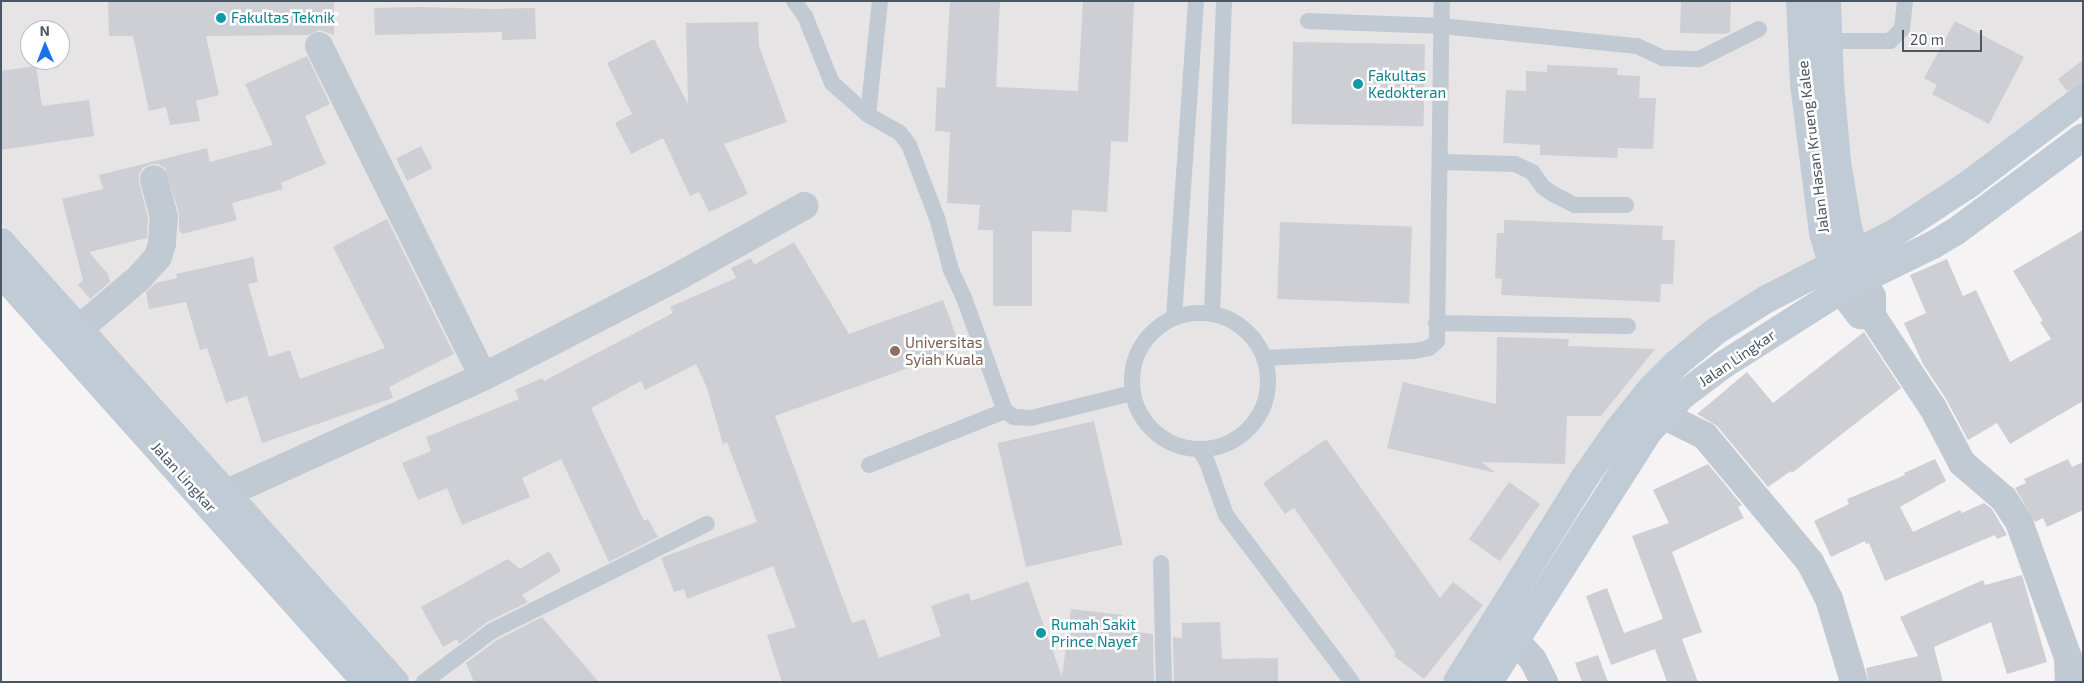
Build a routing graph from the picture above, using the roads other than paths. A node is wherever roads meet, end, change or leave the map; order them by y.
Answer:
1 (794, 1) edge
2 (880, 1) edge
3 (1196, 1) edge
4 (1224, 1) edge
5 (1442, 1) edge
6 (1800, 1) edge
7 (1827, 1) edge
8 (1905, 1) edge
9 (1308, 21) dead end
10 (1442, 26) junction
11 (1759, 29) dead end
12 (1828, 41) junction
13 (319, 46) dead end
14 (2083, 98) edge
15 (868, 115) junction
16 (2083, 137) edge
17 (1441, 162) junction
18 (154, 179) dead end
19 (1626, 205) dead end
20 (804, 206) dead end
21 (1, 242) edge
22 (1855, 252) junction
23 (1831, 264) junction
24 (1, 273) edge
25 (1852, 285) junction
26 (1212, 314) junction
27 (1174, 317) junction
28 (1436, 323) junction
29 (1628, 326) dead end
30 (79, 328) junction
31 (1264, 358) junction
32 (483, 376) junction
33 (1132, 393) junction
34 (1005, 410) junction
35 (1663, 415) junction
36 (1199, 448) junction
37 (869, 465) dead end
38 (218, 500) junction
39 (707, 524) dead end
40 (1161, 563) dead end
41 (1516, 641) junction
42 (2073, 664) edge
43 (366, 682) edge
44 (395, 682) edge
45 (424, 682) edge
46 (1164, 682) edge
47 (1352, 682) edge
48 (1457, 682) edge
49 (1489, 682) edge
50 (1544, 682) edge
51 (1854, 682) edge

1 - 15 lane
2 - 15 lane
3 - 27 lane
4 - 26 lane
5 - 10 lane
6 - 23 street, Jalan Hasan Krueng Kalee
7 - 12 street, Jalan Hasan Krueng Kalee
8 - 12 lane
9 - 10 lane
10 - 11 lane
10 - 17 lane
12 - 22 street, Jalan Hasan Krueng Kalee
13 - 32 street
14 - 22 street
15 - 34 lane
16 - 25 street, Jalan Lingkar
17 - 19 lane
17 - 28 lane
18 - 30 street
20 - 32 street
21 - 30 street
22 - 23 street
22 - 25 street, Jalan Hasan Krueng Kalee
23 - 25 street, Jalan Hasan Krueng Kalee
23 - 48 street
24 - 38 street, Jalan Lingkar
25 - 35 street, Jalan Lingkar
25 - 42 street
26 - 27 lane
26 - 31 lane
27 - 33 lane
28 - 29 lane
28 - 31 lane
30 - 38 street
31 - 36 lane
32 - 38 street
33 - 34 lane
33 - 36 lane
34 - 37 lane
35 - 41 street, Jalan Lingkar
35 - 51 street
36 - 47 lane
38 - 43 street, Jalan Lingkar
38 - 44 street
39 - 45 lane
40 - 46 lane
41 - 49 street, Jalan Lingkar
41 - 50 street

